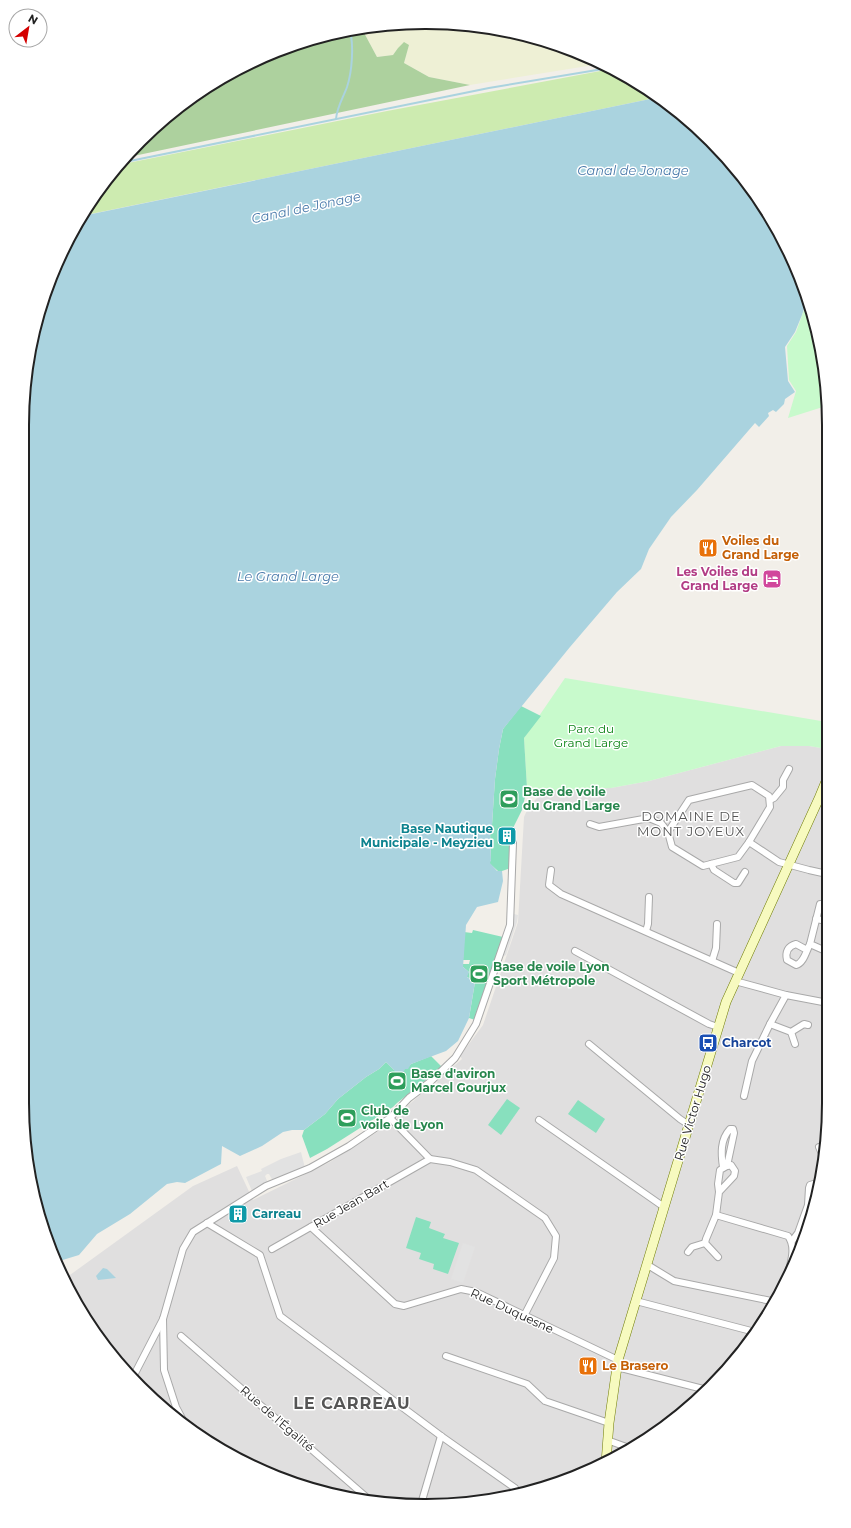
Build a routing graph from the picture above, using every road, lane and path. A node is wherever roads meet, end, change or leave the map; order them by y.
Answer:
1 (789, 769) dead end
2 (822, 790) edge
3 (770, 800) junction
4 (590, 824) dead end
5 (668, 832) junction
6 (749, 842) junction
7 (513, 843) dead end
8 (711, 864) junction
9 (789, 865) junction
10 (551, 870) dead end
11 (745, 872) dead end
12 (822, 873) edge
13 (649, 897) dead end
14 (822, 904) edge
15 (816, 919) junction
16 (822, 920) edge
17 (717, 924) dead end
18 (646, 931) junction
19 (822, 950) edge
20 (575, 951) dead end
21 (712, 961) junction
22 (737, 977) junction
23 (786, 995) junction
24 (822, 1002) edge
25 (770, 1024) junction
26 (808, 1025) dead end
27 (718, 1027) junction
28 (791, 1032) junction
29 (589, 1044) dead end
30 (795, 1044) dead end
31 (744, 1096) dead end
32 (390, 1118) junction
33 (539, 1120) dead end
34 (689, 1125) junction
35 (430, 1159) junction
36 (725, 1166) junction
37 (813, 1184) edge
38 (719, 1192) junction
39 (810, 1196) edge
40 (664, 1207) junction
41 (716, 1215) junction
42 (804, 1220) edge
43 (207, 1223) junction
44 (312, 1227) junction
45 (792, 1241) junction
46 (705, 1243) junction
47 (272, 1249) dead end
48 (688, 1252) dead end
49 (792, 1253) edge
50 (718, 1257) dead end
51 (647, 1266) junction
52 (636, 1301) junction
53 (769, 1301) edge
54 (524, 1316) junction
55 (163, 1319) junction
56 (750, 1331) edge
57 (181, 1336) dead end
58 (446, 1356) dead end
59 (618, 1364) junction
60 (135, 1373) edge
61 (701, 1388) edge
62 (179, 1413) edge
63 (609, 1423) junction
64 (441, 1436) junction
65 (607, 1440) junction
66 (624, 1446) edge
67 (606, 1455) edge
68 (514, 1488) edge
69 (363, 1494) edge
70 (423, 1499) edge

1 - 3 street
2 - 9 street, Rue Victor Hugo
3 - 5 street
3 - 6 street
4 - 5 street
5 - 8 street
6 - 8 street
6 - 9 street
7 - 32 street
8 - 11 street
9 - 12 street
9 - 22 street, Rue Victor Hugo
10 - 18 street
13 - 18 street
14 - 15 street
15 - 16 street
15 - 19 street
17 - 21 street
18 - 21 street
20 - 27 street
21 - 22 street
22 - 23 street
22 - 27 street, Rue Victor Hugo
23 - 24 street
23 - 25 street
25 - 28 street
25 - 31 street
26 - 28 street
27 - 34 street, Rue Victor Hugo
28 - 30 street
29 - 34 street
32 - 35 street
32 - 43 street
33 - 40 street
34 - 40 street, Rue Victor Hugo
35 - 44 street, Rue Jean Bart
35 - 54 street
36 - 36 street
36 - 38 street
36 - 38 street
37 - 39 street
38 - 41 street
40 - 51 street, Rue Victor Hugo
41 - 45 street
41 - 46 street
42 - 45 street
43 - 55 street
43 - 64 street
44 - 47 street, Rue Jean Bart
44 - 54 street, Rue Duquesne
45 - 49 street
46 - 48 street
46 - 50 street
51 - 52 street, Rue Victor Hugo
51 - 53 street
52 - 56 street
52 - 59 street, Rue Victor Hugo
54 - 59 street, Rue Duquesne
55 - 60 street
55 - 62 street
57 - 69 street, Rue de l'Égalité
58 - 63 street
59 - 61 street, Rue Duquesne
59 - 63 street, Rue Victor Hugo
63 - 65 street, Rue Victor Hugo
64 - 68 street
64 - 70 street
65 - 66 street
65 - 67 street, Rue Victor Hugo

